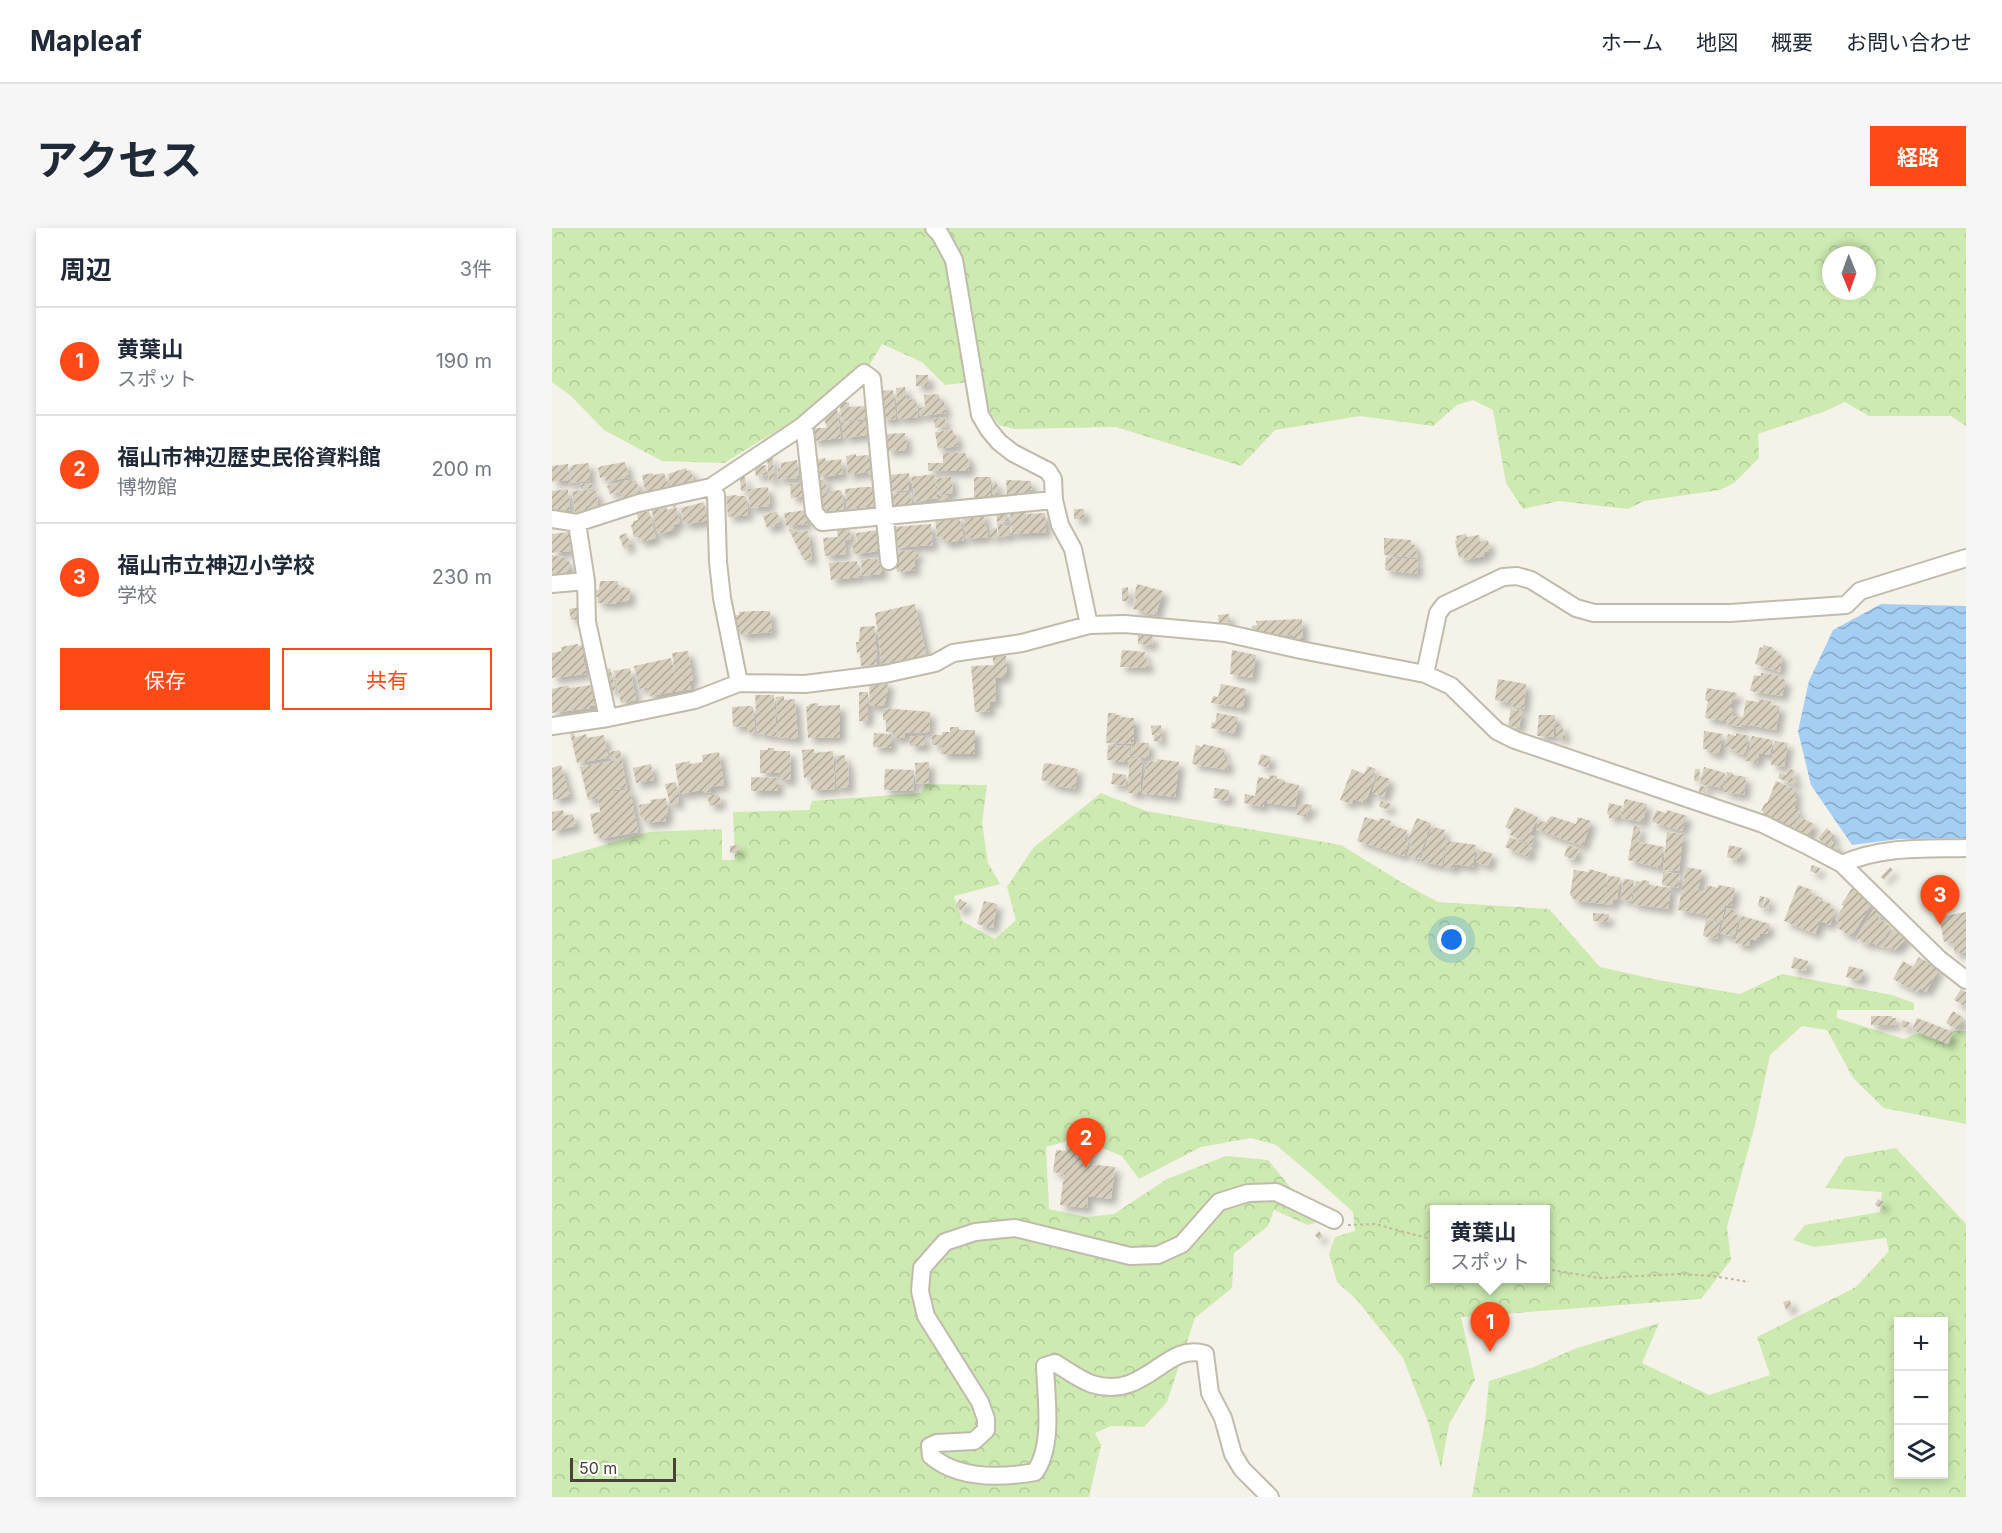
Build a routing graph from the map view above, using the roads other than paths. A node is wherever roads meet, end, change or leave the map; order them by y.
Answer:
1 (934, 228) edge
2 (801, 427) junction
3 (711, 487) junction
4 (1054, 500) junction
5 (885, 516) junction
6 (552, 519) edge
7 (577, 523) junction
8 (1966, 558) edge
9 (889, 561) dead end
10 (586, 581) junction
11 (552, 584) edge
12 (1089, 625) junction
13 (1425, 674) junction
14 (739, 683) junction
15 (608, 718) junction
16 (552, 726) edge
17 (1966, 848) edge
18 (1842, 864) junction
19 (1966, 980) edge
20 (1334, 1220) road end
21 (1270, 1497) edge

1 - 4 street
2 - 3 street
2 - 5 street
2 - 5 street
3 - 7 street
3 - 14 street
4 - 5 street
4 - 12 street
5 - 9 street
6 - 7 street
7 - 10 street
8 - 13 street
10 - 11 street
10 - 15 street
12 - 13 street
12 - 14 street
13 - 18 street
14 - 15 street
15 - 16 street
17 - 18 street
18 - 19 street
20 - 21 street

